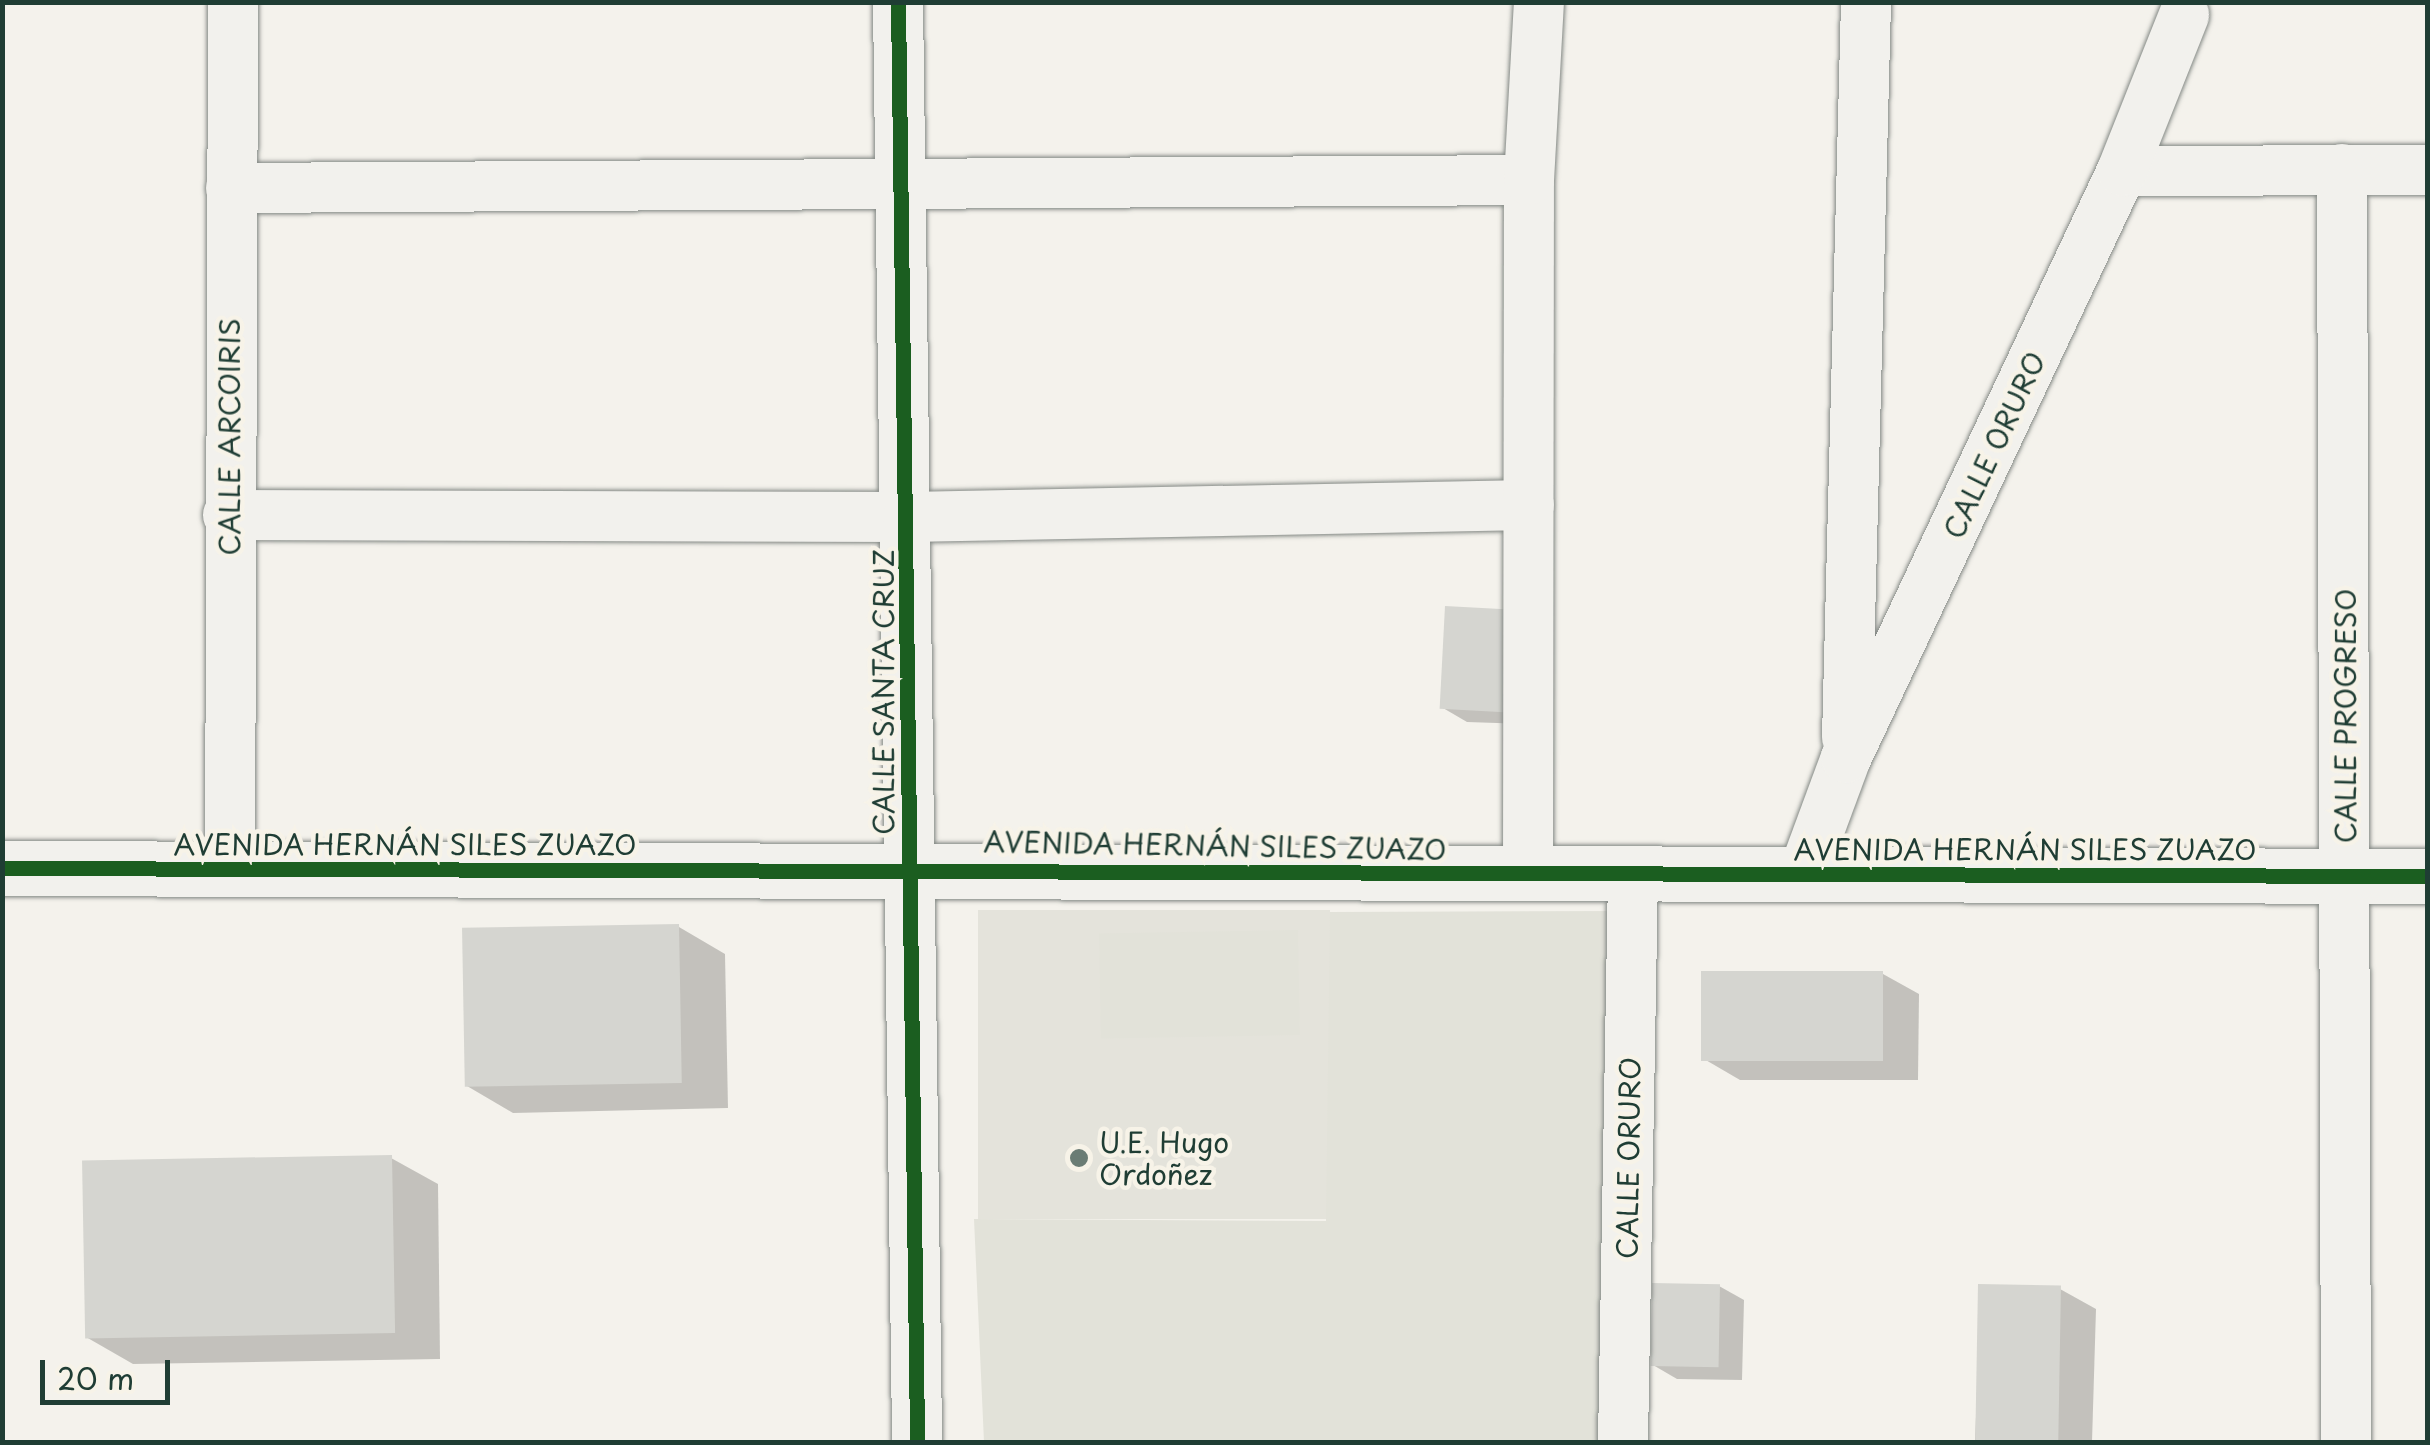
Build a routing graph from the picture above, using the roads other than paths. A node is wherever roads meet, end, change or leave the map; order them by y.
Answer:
1 (233, 2) edge
2 (898, 2) edge
3 (1539, 2) edge
4 (1866, 2) edge
5 (2184, 15) dead end
6 (2342, 169) junction
7 (2428, 170) edge
8 (2122, 171) junction
9 (1529, 180) junction
10 (897, 185) junction
11 (230, 188) junction
12 (1529, 505) junction
13 (228, 515) junction
14 (908, 517) junction
15 (1846, 758) junction
16 (908, 866) junction
17 (2, 868) edge
18 (230, 872) junction
19 (1528, 873) junction
20 (1633, 873) junction
21 (1803, 874) junction
22 (2346, 876) junction
23 (2428, 876) edge
24 (917, 1442) edge
25 (1624, 1442) edge
26 (2346, 1442) edge

1 - 11 street, CALLE ARCOIRIS
2 - 10 street, CALLE SANTA CRUZ
3 - 9 street
4 - 15 street
5 - 8 street, CALLE ORURO
6 - 7 street
6 - 8 street
6 - 22 street, CALLE PROGRESO
8 - 15 street, CALLE ORURO
9 - 10 street
9 - 12 street
10 - 11 street
10 - 14 street, CALLE SANTA CRUZ
11 - 13 street, CALLE ARCOIRIS
12 - 14 street
12 - 19 street
13 - 14 street
13 - 18 street, CALLE ARCOIRIS
14 - 16 street, CALLE SANTA CRUZ
15 - 21 street, CALLE ORURO
16 - 18 street, AVENIDA HERNÁN SILES ZUAZO
16 - 19 street, AVENIDA HERNÁN SILES ZUAZO
16 - 24 street, CALLE SANTA CRUZ
17 - 18 street, AVENIDA HERNÁN SILES ZUAZO
19 - 20 street, AVENIDA HERNÁN SILES ZUAZO
20 - 21 street, AVENIDA HERNÁN SILES ZUAZO
20 - 25 street, CALLE ORURO
21 - 22 street, AVENIDA HERNÁN SILES ZUAZO
22 - 23 street, AVENIDA HERNÁN SILES ZUAZO
22 - 26 street, CALLE PROGRESO

